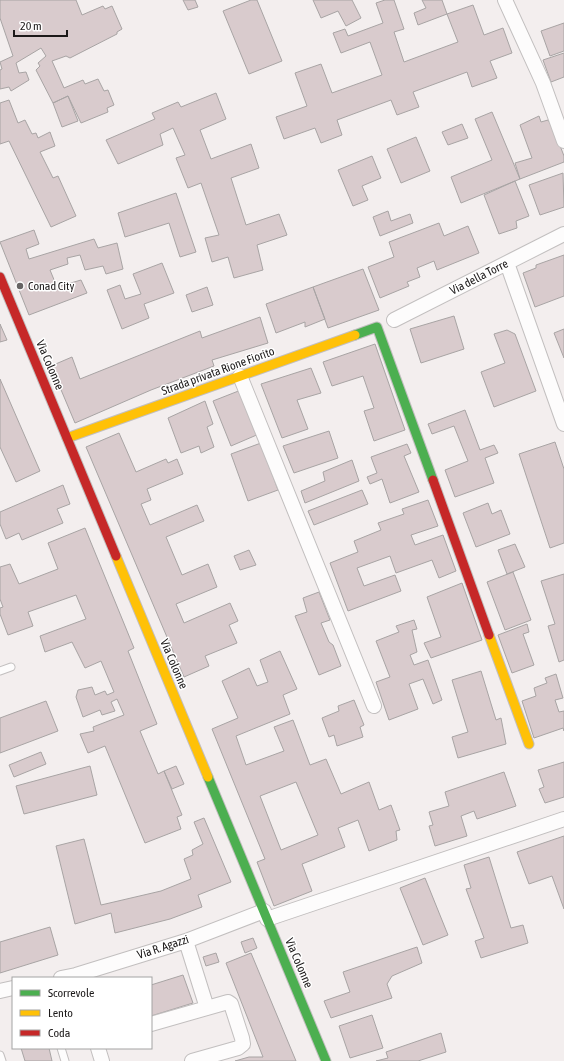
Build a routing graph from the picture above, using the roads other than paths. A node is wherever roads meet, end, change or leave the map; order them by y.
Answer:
1 (505, 0) edge
2 (564, 141) edge
3 (564, 234) edge
4 (507, 263) junction
5 (0, 277) edge
6 (394, 320) dead end
7 (240, 376) junction
8 (564, 424) edge
9 (67, 438) junction
10 (11, 667) dead end
11 (0, 671) edge
12 (374, 706) dead end
13 (529, 744) dead end
14 (564, 819) edge
15 (266, 915) junction
16 (186, 941) junction
17 (66, 977) edge
18 (12, 988) edge
19 (0, 992) edge
20 (207, 1008) junction
21 (152, 1024) edge
22 (61, 1049) edge
23 (98, 1049) edge
24 (0, 1055) edge
25 (2, 1061) edge
26 (65, 1061) edge
27 (102, 1061) edge
28 (192, 1061) edge
29 (326, 1061) edge

1 - 2 street
3 - 4 street, Via della Torre
4 - 6 street, Via della Torre
4 - 8 street
5 - 9 main road, Via Colonne
7 - 9 main road, Strada privata Rione Fiorito
7 - 12 street
7 - 13 main road, Strada privata Rione Fiorito
9 - 15 main road, Via Colonne
10 - 11 lane
14 - 15 street, Via R. Agazzi
15 - 16 street, Via R. Agazzi
15 - 29 main road, Via Colonne
16 - 17 street, Via R. Agazzi
16 - 20 street
18 - 19 street
20 - 21 street
20 - 28 street
22 - 26 lane
23 - 27 street
24 - 25 lane

